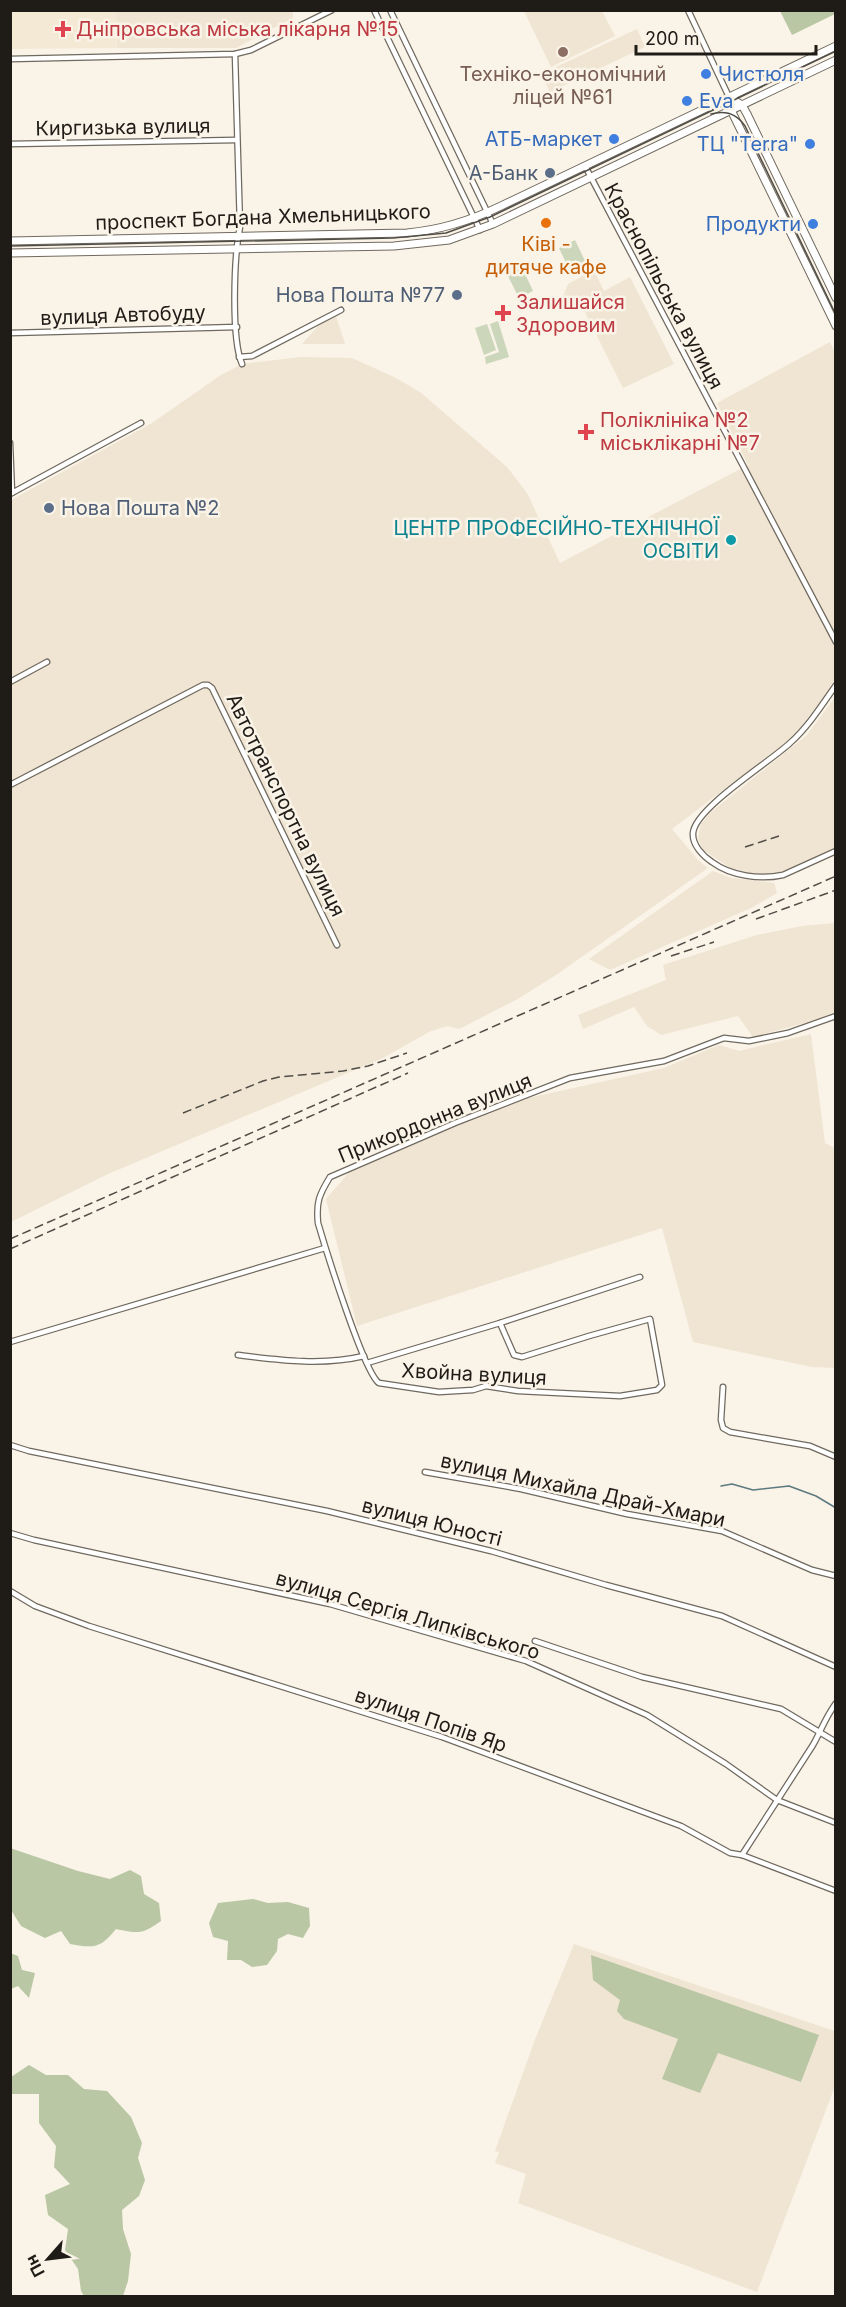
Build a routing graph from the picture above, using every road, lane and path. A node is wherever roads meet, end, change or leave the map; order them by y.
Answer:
1 (332, 10) edge
2 (374, 10) edge
3 (390, 10) edge
4 (687, 10) edge
5 (836, 46) edge
6 (825, 51) junction
7 (235, 54) junction
8 (10, 58) edge
9 (833, 61) edge
10 (729, 97) junction
11 (742, 105) junction
12 (731, 110) junction
13 (236, 140) junction
14 (10, 144) edge
15 (585, 166) junction
16 (778, 177) junction
17 (591, 178) junction
18 (767, 182) junction
19 (488, 213) junction
20 (474, 219) junction
21 (493, 224) junction
22 (480, 230) junction
23 (238, 236) junction
24 (10, 241) edge
25 (235, 249) junction
26 (10, 253) edge
27 (836, 298) edge
28 (341, 310) dead end
29 (836, 326) edge
30 (237, 327) junction
31 (10, 333) edge
32 (239, 357) junction
33 (242, 364) dead end
34 (141, 423) dead end
35 (10, 443) edge
36 (11, 494) edge
37 (836, 642) edge
38 (47, 662) dead end
39 (10, 682) edge
40 (836, 686) edge
41 (10, 785) edge
42 (836, 851) edge
43 (337, 945) dead end
44 (836, 1016) edge
45 (325, 1248) junction
46 (640, 1276) dead end
47 (500, 1323) junction
48 (10, 1342) edge
49 (238, 1355) dead end
50 (364, 1356) junction
51 (367, 1363) junction
52 (723, 1387) dead end
53 (10, 1445) edge
54 (836, 1457) edge
55 (425, 1472) dead end
56 (10, 1533) edge
57 (836, 1576) edge
58 (10, 1591) edge
59 (535, 1641) dead end
60 (836, 1667) edge
61 (836, 1703) edge
62 (820, 1733) junction
63 (836, 1742) edge
64 (777, 1800) junction
65 (836, 1823) edge
66 (742, 1855) junction
67 (836, 1891) edge

1 - 7 street
2 - 20 street
3 - 19 street
4 - 10 street
5 - 6 main road, проспект Богдана Хмельницького
6 - 9 main road
6 - 10 main road, проспект Богдана Хмельницького
7 - 8 street
7 - 13 street
9 - 11 main road, проспект Богдана Хмельницького
10 - 11 main road
10 - 12 main road
10 - 15 main road, проспект Богдана Хмельницького
11 - 12 main road, проспект Богдана Хмельницького
11 - 16 main road
12 - 17 main road, проспект Богдана Хмельницького
12 - 18 main road
13 - 14 street, Киргизька вулиця
13 - 23 street
15 - 17 street, Краснопільська вулиця
15 - 19 main road, проспект Богдана Хмельницького
16 - 18 main road
16 - 27 main road
17 - 21 main road, проспект Богдана Хмельницького
17 - 37 street, Краснопільська вулиця
18 - 29 main road
19 - 20 main road, проспект Богдана Хмельницького
19 - 21 street
20 - 22 street
20 - 23 main road, проспект Богдана Хмельницького
21 - 22 main road, проспект Богдана Хмельницького
22 - 25 main road, проспект Богдана Хмельницького
23 - 24 main road, проспект Богдана Хмельницького
23 - 25 street
25 - 26 main road, проспект Богдана Хмельницького
25 - 30 street
28 - 32 street
30 - 31 street, вулиця Автобуду
30 - 32 street
32 - 33 street
34 - 36 street
35 - 36 street
38 - 39 street
40 - 42 street
41 - 43 street, Автотранспортна вулиця
44 - 45 street, Прикордонна вулиця
45 - 48 street
45 - 50 street, Прикордонна вулиця
46 - 47 street
47 - 51 street
47 - 51 street, Хвойна вулиця
49 - 50 street
50 - 51 street, Прикордонна вулиця
52 - 54 street
53 - 60 street, вулиця Юності
55 - 57 street, вулиця Михайла Драй-Хмари
56 - 64 street, вулиця Сергія Липківського
58 - 66 street, вулиця Попів Яр
59 - 62 street, вулиця Сергія Липківського
61 - 62 street
62 - 63 street, вулиця Сергія Липківського
62 - 64 street
64 - 65 street, вулиця Сергія Липківського
64 - 66 street
66 - 67 street, вулиця Попів Яр

